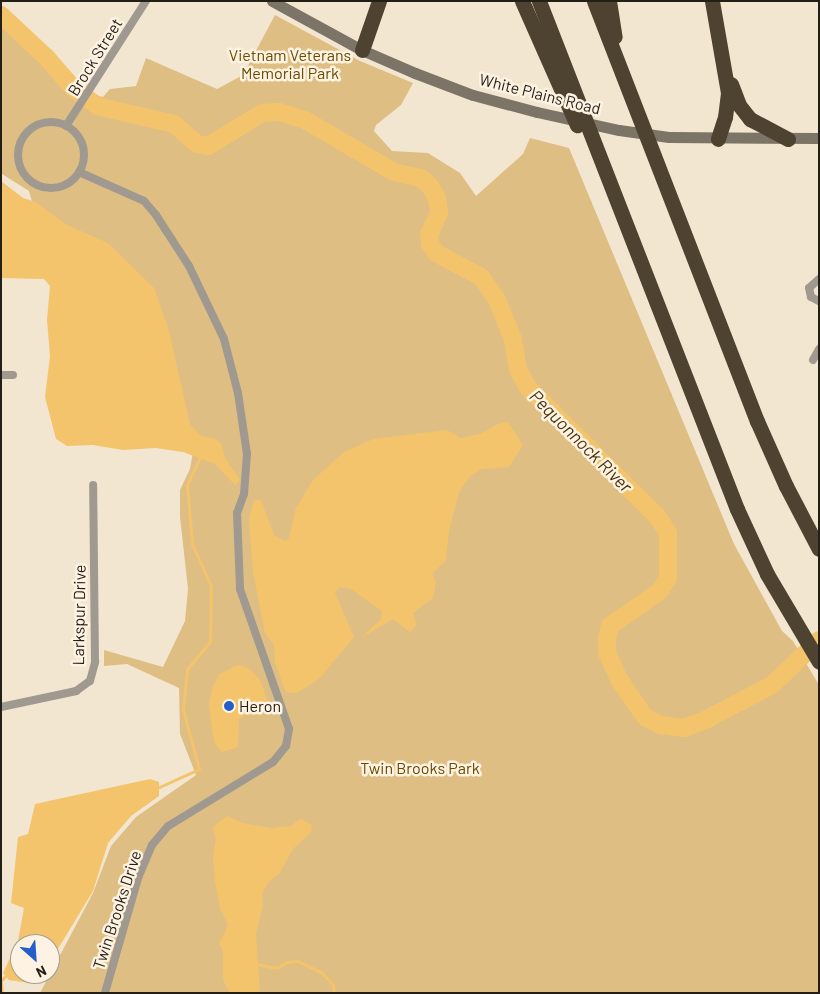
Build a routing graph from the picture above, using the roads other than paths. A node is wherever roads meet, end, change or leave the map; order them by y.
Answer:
1 (146, 1) edge
2 (272, 1) edge
3 (379, 1) edge
4 (522, 1) edge
5 (539, 1) edge
6 (594, 1) edge
7 (609, 1) edge
8 (712, 1) edge
9 (362, 50) junction
10 (724, 61) junction
11 (559, 68) junction
12 (622, 73) junction
13 (66, 126) junction
14 (819, 138) edge
15 (718, 139) junction
16 (788, 139) junction
17 (79, 172) junction
18 (819, 279) edge
19 (819, 301) edge
20 (819, 349) edge
21 (813, 360) dead end
22 (1, 375) edge
23 (13, 375) dead end
24 (93, 485) dead end
25 (819, 550) edge
26 (819, 662) edge
27 (1, 707) edge
28 (105, 993) edge

1 - 13 street, Brock Street
2 - 9 main road, White Plains Road
3 - 9 highway
4 - 11 highway
5 - 11 highway
6 - 12 highway
7 - 12 highway
8 - 10 highway
9 - 15 main road, White Plains Road
10 - 15 highway
10 - 16 highway
11 - 26 highway
12 - 25 highway
13 - 17 street
13 - 17 street
14 - 16 main road, White Plains Road
15 - 16 main road, White Plains Road
17 - 28 street, Twin Brooks Drive
18 - 19 street
20 - 21 street
22 - 23 street
24 - 27 street, Larkspur Drive

